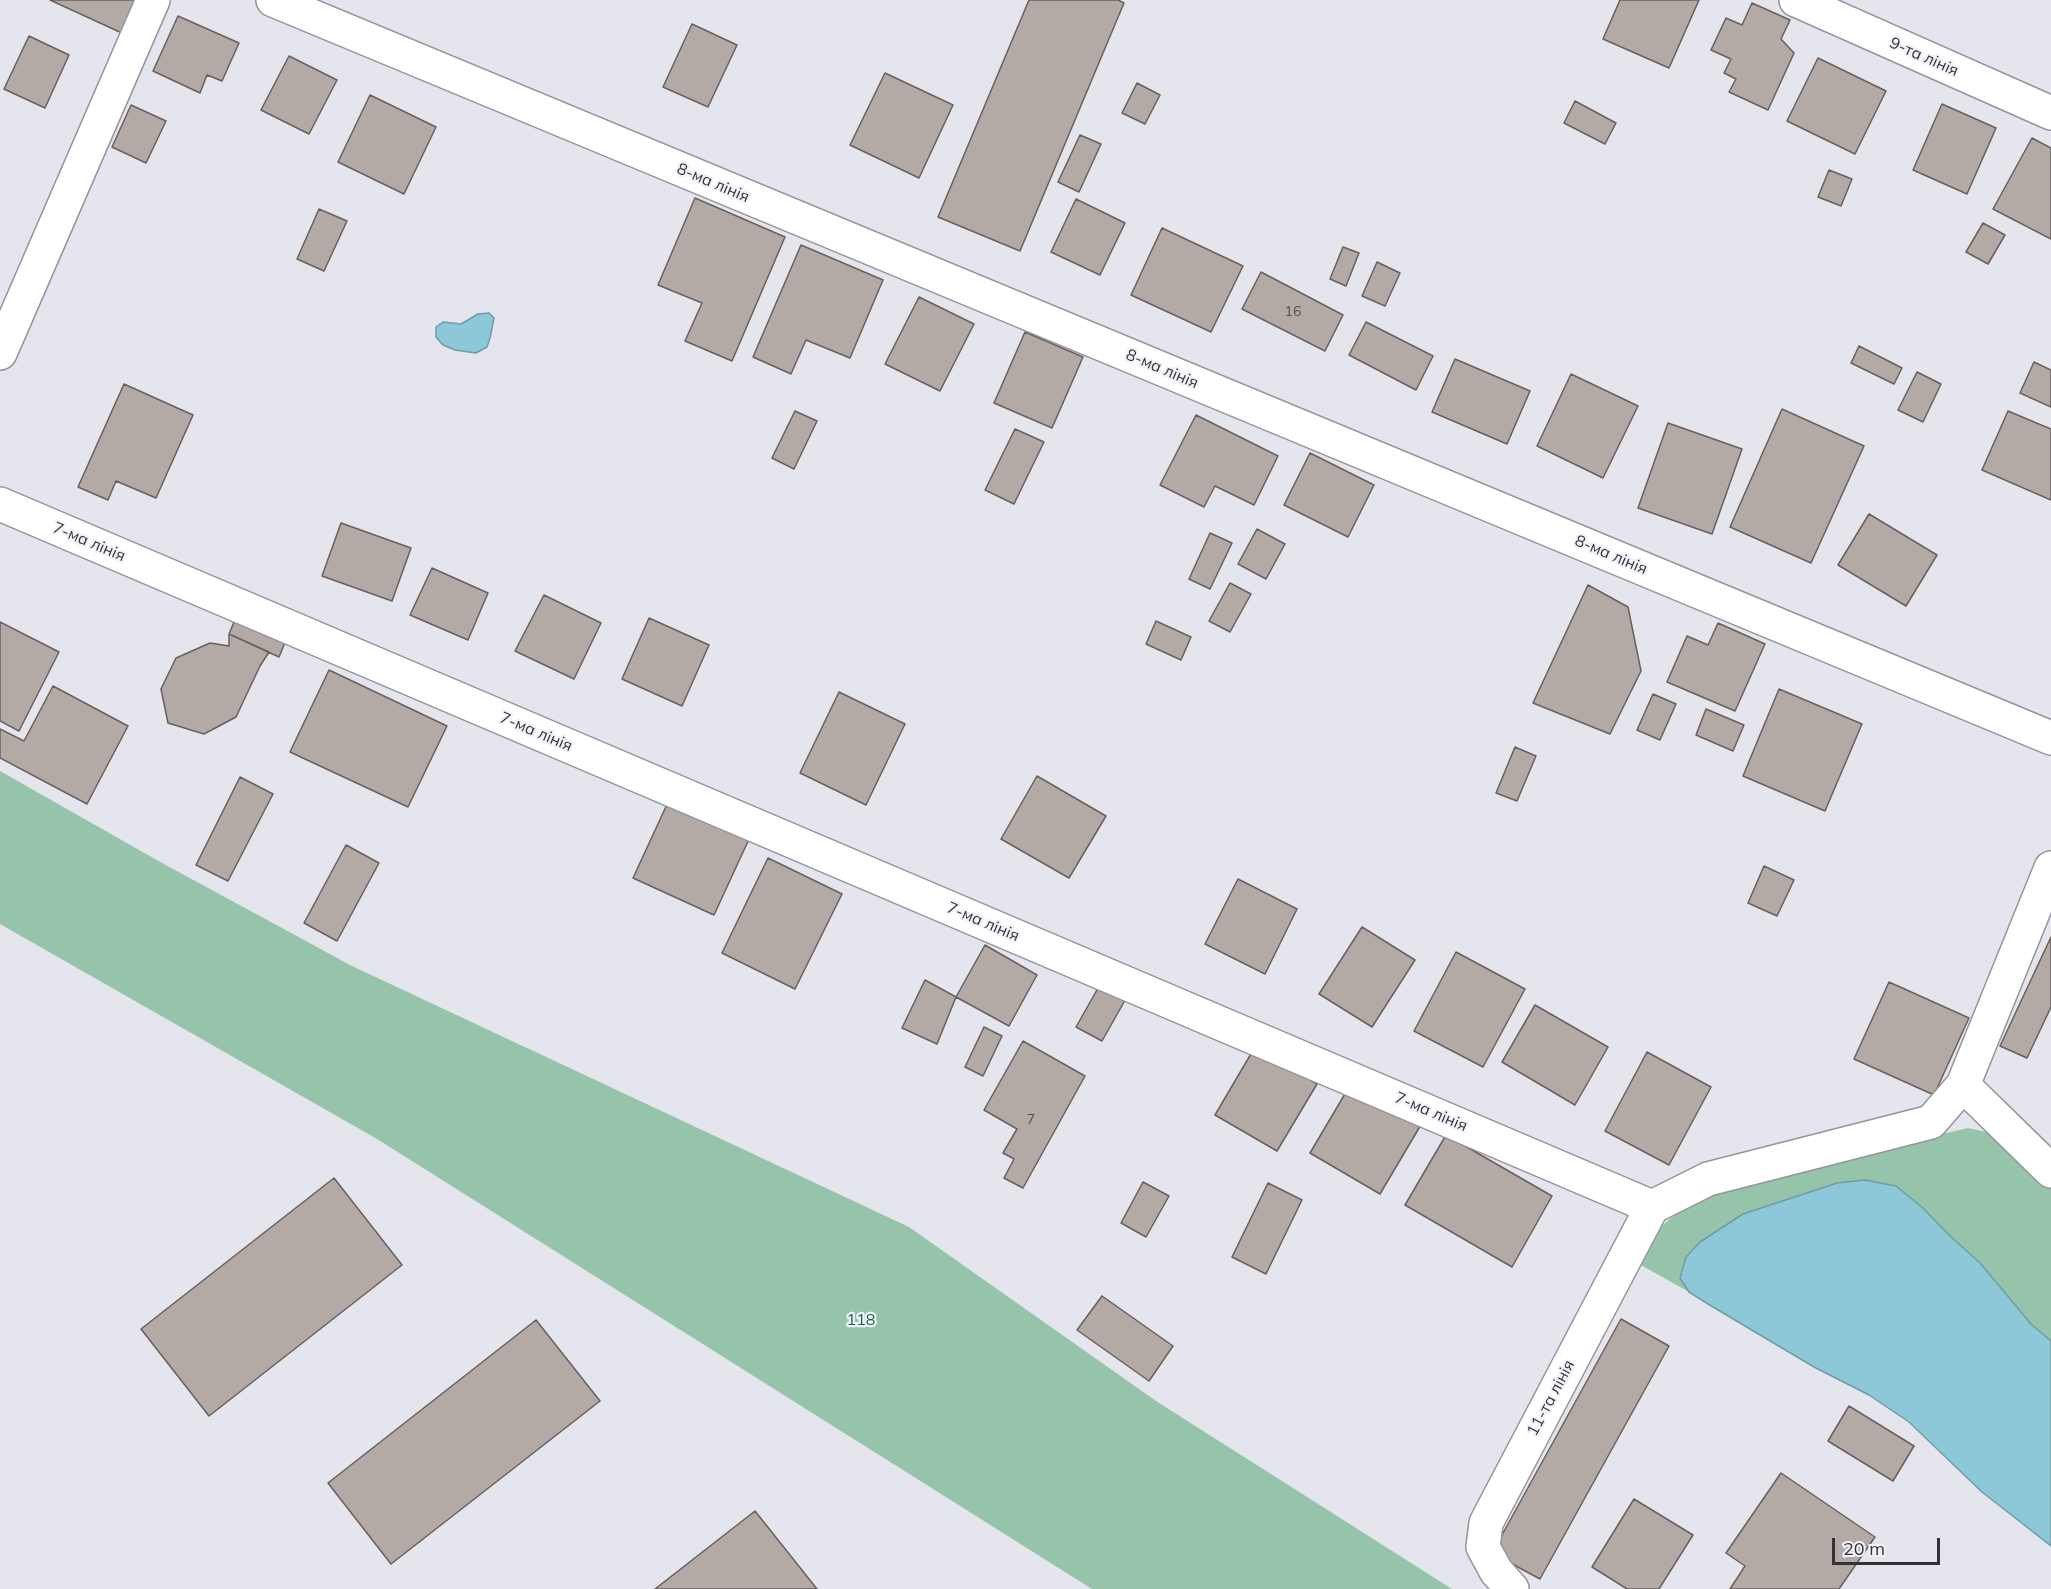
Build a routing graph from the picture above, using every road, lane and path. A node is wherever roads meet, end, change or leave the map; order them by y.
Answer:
1 (153, 0) edge
2 (273, 0) edge
3 (1796, 0) edge
4 (2051, 113) edge
5 (0, 352) edge
6 (0, 504) edge
7 (2051, 738) edge
8 (2051, 868) edge
9 (1963, 1085) junction
10 (2051, 1171) edge
11 (1652, 1207) junction
12 (1512, 1589) edge

1 - 5 street
2 - 7 street, 8-ма лінія
3 - 4 street, 9-та лінія
6 - 11 street, 7-ма лінія
8 - 9 street
9 - 10 street
9 - 11 street
11 - 12 street, 11-та лінія

